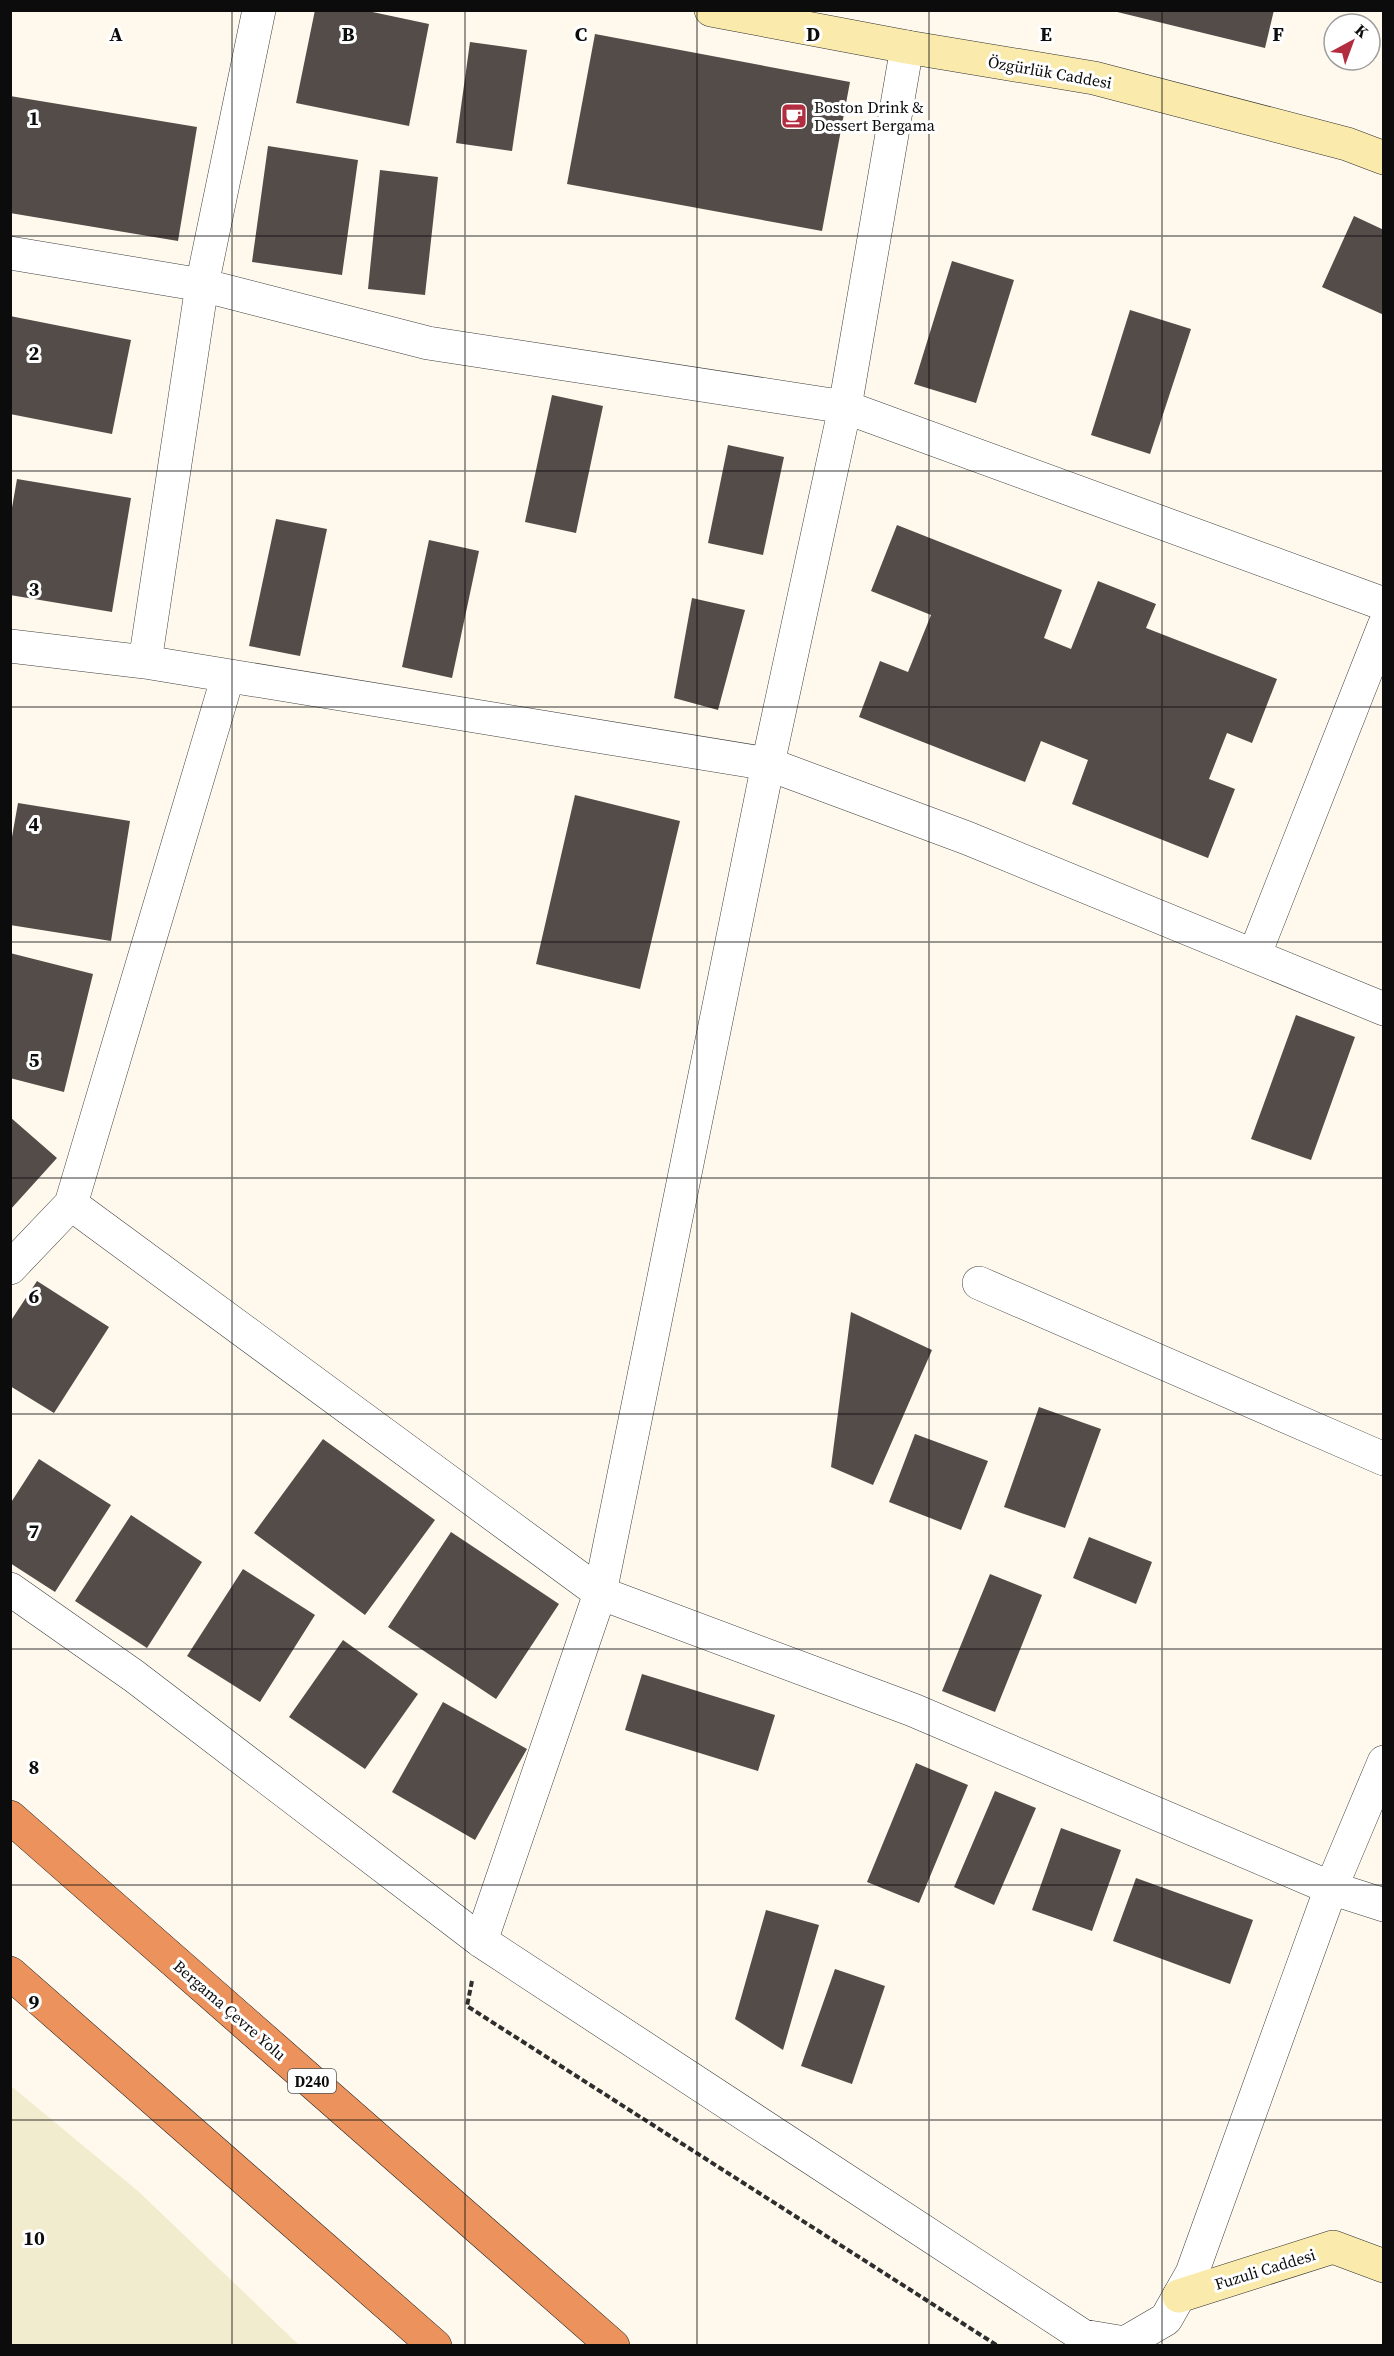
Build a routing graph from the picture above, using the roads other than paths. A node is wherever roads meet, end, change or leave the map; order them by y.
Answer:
1 (259, 10) edge
2 (711, 10) edge
3 (907, 47) junction
4 (1383, 158) edge
5 (10, 253) edge
6 (202, 285) junction
7 (845, 408) junction
8 (1383, 604) edge
9 (1383, 626) edge
10 (10, 646) edge
11 (145, 662) junction
12 (228, 675) junction
13 (768, 764) junction
14 (1254, 956) junction
15 (1383, 1009) edge
16 (71, 1204) junction
17 (10, 1268) edge
18 (979, 1283) dead end
19 (1383, 1459) edge
20 (10, 1589) edge
21 (600, 1593) junction
22 (1383, 1762) edge
23 (10, 1817) edge
24 (1331, 1888) junction
25 (1383, 1905) edge
26 (481, 1941) junction
27 (10, 1973) edge
28 (1383, 2266) edge
29 (1179, 2296) junction
30 (435, 2346) edge
31 (613, 2346) edge

1 - 6 street
2 - 3 main road, Özgürlük Caddesi
3 - 4 main road, Özgürlük Caddesi
3 - 7 street
5 - 6 street
6 - 7 street
6 - 11 street
7 - 8 street
7 - 13 street
9 - 14 street
10 - 11 street
11 - 12 street
12 - 13 street
12 - 16 street
13 - 14 street
13 - 21 street
14 - 15 street
16 - 17 street
16 - 21 street
18 - 19 street
20 - 26 street
21 - 24 street
21 - 26 street
22 - 24 street
23 - 31 highway, Bergama Çevre Yolu / D240
24 - 25 street
24 - 29 street
26 - 29 street
27 - 30 highway
28 - 29 main road, Fuzuli Caddesi

